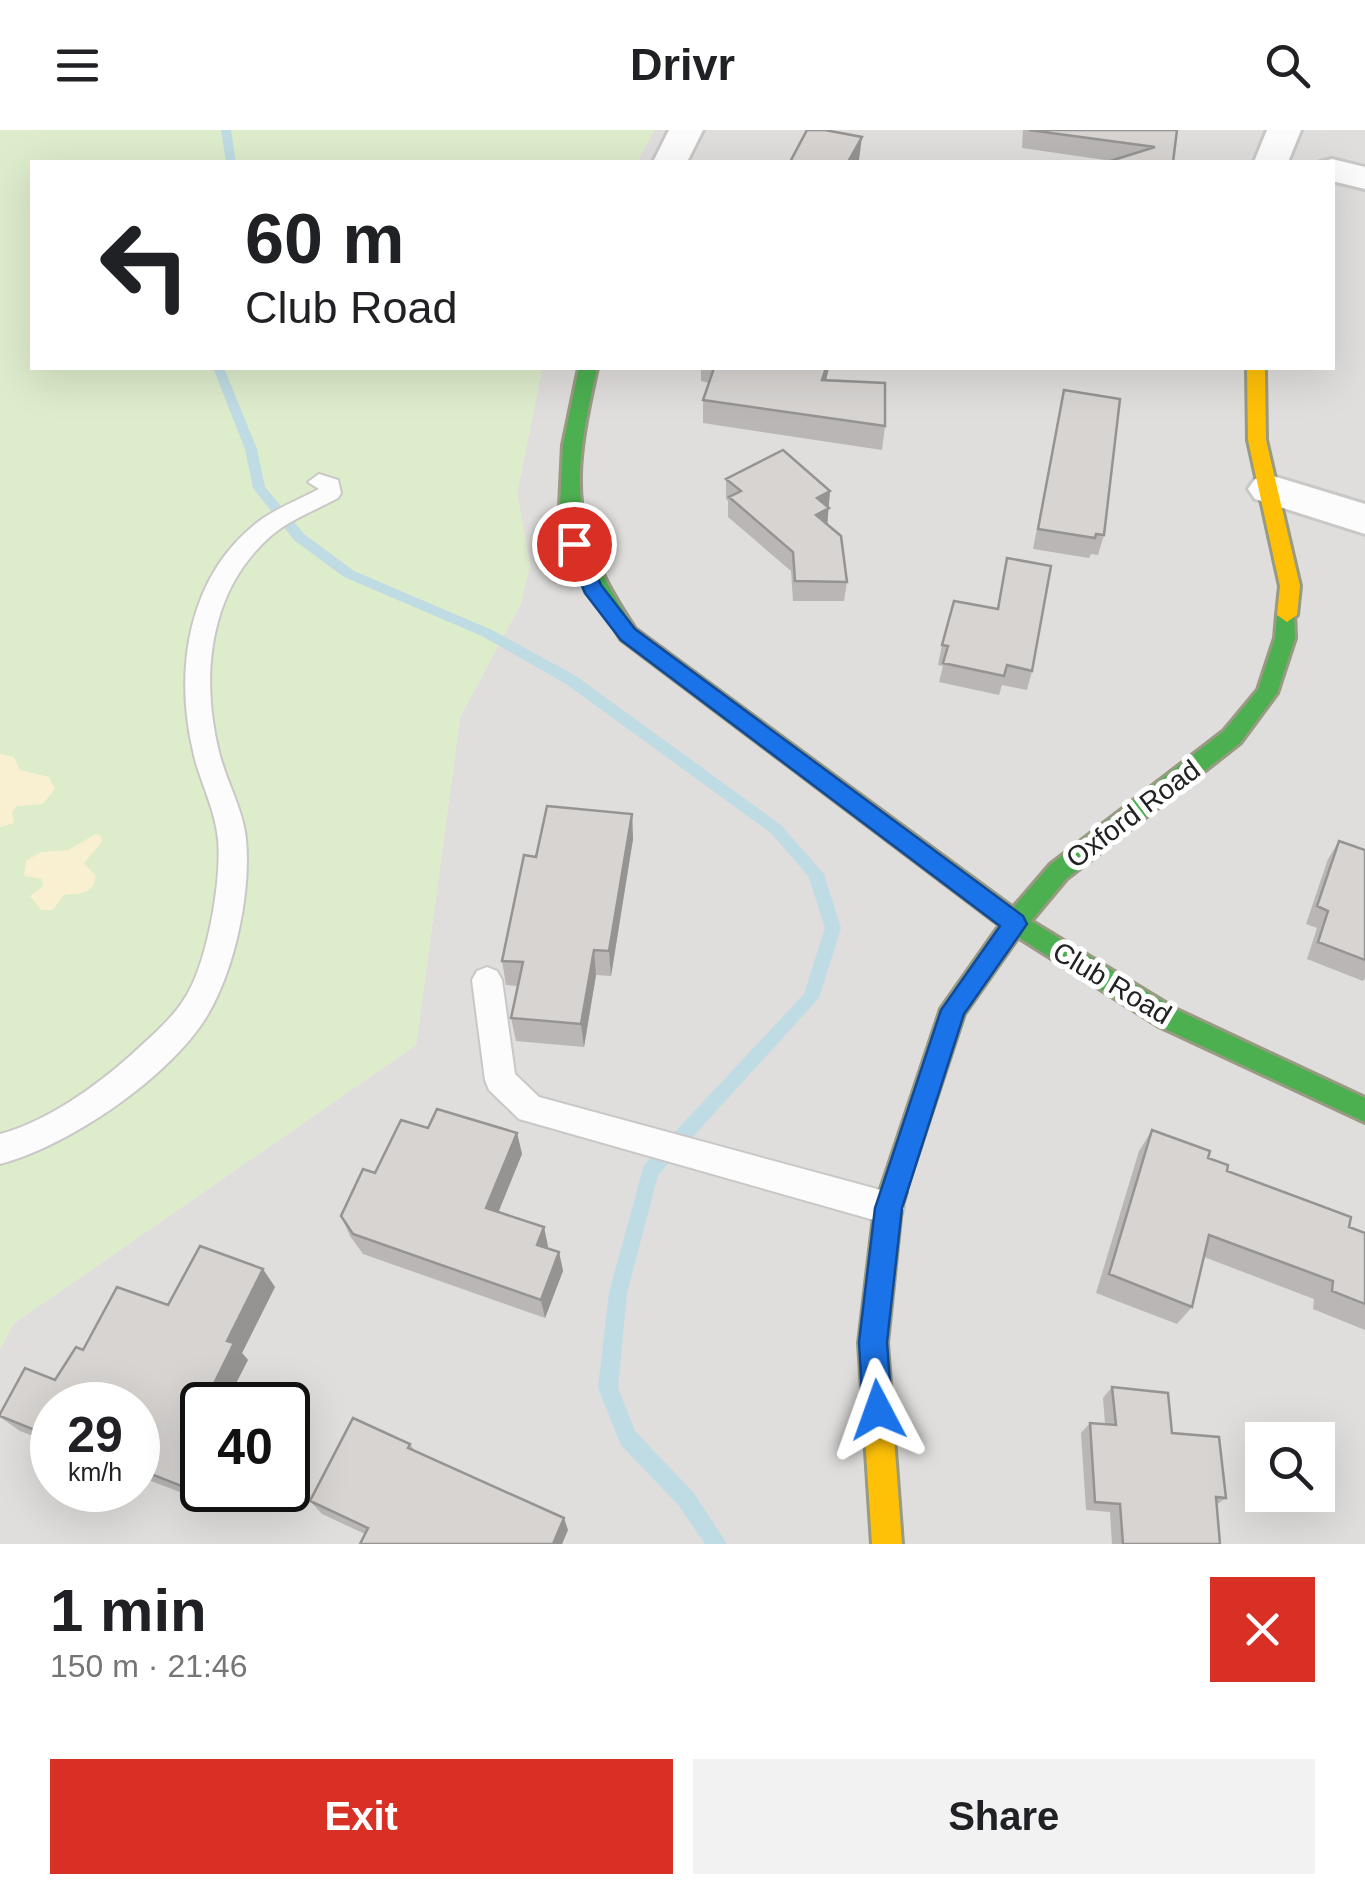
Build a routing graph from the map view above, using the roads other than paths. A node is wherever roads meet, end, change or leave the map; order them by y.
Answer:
1 (686, 130) edge
2 (671, 160) edge
3 (1335, 171) edge
4 (1365, 178) edge
5 (588, 370) edge
6 (1256, 370) edge
7 (320, 482) dead end
8 (1270, 488) junction
9 (1365, 519) edge
10 (1015, 924) junction
11 (487, 980) dead end
12 (1365, 1110) edge
13 (0, 1149) edge
14 (888, 1208) junction
15 (887, 1544) edge

1 - 2 street
3 - 4 street
5 - 10 street, Club Road
6 - 8 street, Oxford Road
7 - 13 lane
8 - 9 street
8 - 10 street, Oxford Road
10 - 12 street, Club Road
10 - 14 street, Oxford Road
11 - 14 lane
14 - 15 street, Oxford Road

